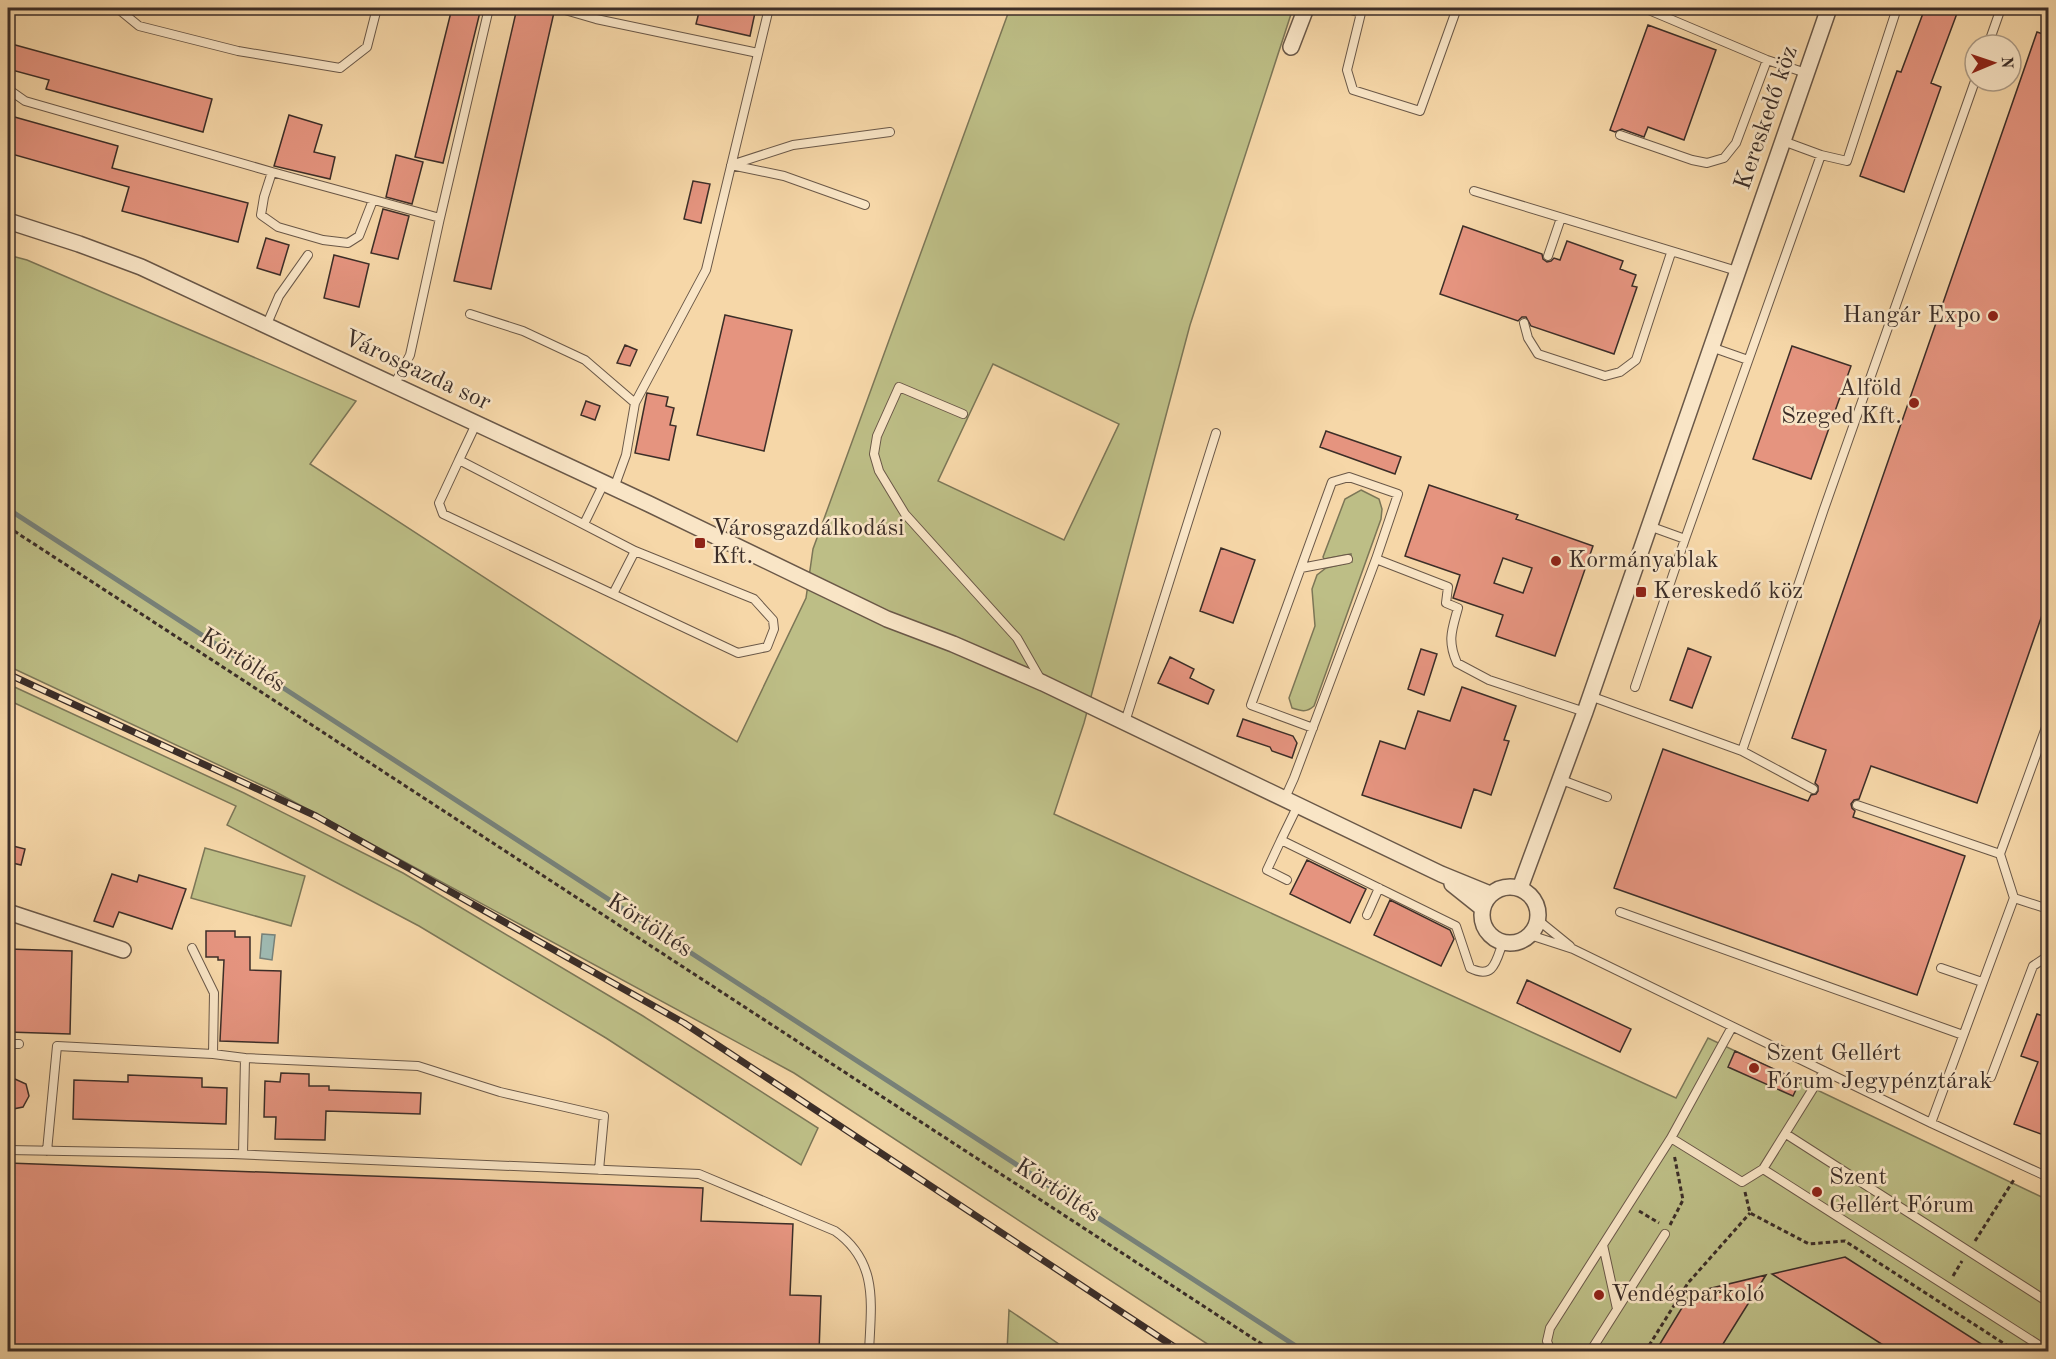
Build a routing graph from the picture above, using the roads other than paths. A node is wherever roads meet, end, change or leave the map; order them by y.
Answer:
1 (117, 8) edge
2 (377, 8) edge
3 (489, 8) edge
4 (566, 8) edge
5 (769, 8) edge
6 (1306, 8) edge
7 (1345, 8) edge
8 (1457, 8) edge
9 (1644, 8) edge
10 (1829, 8) edge
11 (1898, 8) edge
12 (2001, 8) edge
13 (1363, 10) edge
14 (1665, 11) edge
15 (1992, 33) edge
16 (1291, 47) dead end
17 (758, 53) junction
18 (1767, 60) junction
19 (1806, 73) junction
20 (8, 89) edge
21 (1971, 93) edge
22 (890, 132) dead end
23 (1620, 135) dead end
24 (1783, 141) junction
25 (1821, 155) junction
26 (731, 165) junction
27 (272, 172) junction
28 (1474, 191) dead end
29 (373, 201) junction
30 (865, 205) dead end
31 (440, 218) junction
32 (1561, 218) junction
33 (8, 221) edge
34 (1671, 253) junction
35 (308, 255) dead end
36 (1548, 256) dead end
37 (1737, 271) junction
38 (470, 315) dead end
39 (1524, 323) dead end
40 (267, 324) junction
41 (1711, 347) junction
42 (1748, 360) junction
43 (394, 385) junction
44 (635, 403) junction
45 (963, 414) dead end
46 (476, 424) junction
47 (1216, 433) dead end
48 (459, 460) junction
49 (609, 485) junction
50 (584, 524) junction
51 (1649, 526) junction
52 (1685, 539) junction
53 (636, 551) junction
54 (1348, 559) dead end
55 (1376, 559) junction
56 (1301, 568) junction
57 (613, 594) junction
58 (1043, 683) junction
59 (1635, 687) dead end
60 (1590, 696) junction
61 (1585, 712) junction
62 (1125, 722) junction
63 (2049, 722) edge
64 (1313, 728) junction
65 (1742, 751) junction
66 (1559, 779) junction
67 (1813, 789) dead end
68 (1607, 797) dead end
69 (1291, 802) junction
70 (1857, 805) dead end
71 (1281, 840) junction
72 (2000, 854) junction
73 (1287, 880) dead end
74 (1379, 888) junction
75 (1520, 888) junction
76 (2014, 898) junction
77 (1486, 901) junction
78 (2049, 909) edge
79 (8, 912) edge
80 (1620, 912) dead end
81 (1367, 915) dead end
82 (1538, 920) junction
83 (1530, 935) junction
84 (1503, 942) junction
85 (192, 948) dead end
86 (1573, 949) junction
87 (123, 950) dead end
88 (2049, 956) edge
89 (1941, 968) dead end
90 (1983, 982) junction
91 (1732, 1027) junction
92 (1963, 1035) junction
93 (8, 1044) edge
94 (19, 1044) dead end
95 (213, 1054) junction
96 (245, 1059) junction
97 (1824, 1071) junction
98 (1991, 1077) dead end
99 (1932, 1123) junction
100 (1786, 1134) junction
101 (1671, 1138) junction
102 (8, 1150) edge
103 (47, 1151) junction
104 (243, 1154) junction
105 (1763, 1169) junction
106 (599, 1170) junction
107 (2049, 1177) edge
108 (1665, 1234) dead end
109 (1603, 1245) junction
110 (2049, 1302) edge
111 (1617, 1310) junction
112 (2049, 1351) edge
113 (869, 1352) edge
114 (1551, 1352) edge
115 (1590, 1352) edge

1 - 2 lane
3 - 31 lane
4 - 17 lane
5 - 17 lane
6 - 16 street
7 - 13 lane
8 - 13 lane
9 - 14 lane
10 - 19 street, Kereskedő köz
11 - 25 lane
12 - 15 lane
14 - 18 lane
17 - 26 lane
18 - 19 lane
18 - 23 lane
19 - 24 street, Kereskedő köz
20 - 27 lane
21 - 65 lane
22 - 26 lane
24 - 25 lane
24 - 37 street, Kereskedő köz
25 - 42 lane
26 - 30 lane
26 - 44 lane
27 - 29 lane
27 - 29 lane
28 - 32 lane
29 - 31 lane
31 - 43 lane
32 - 34 lane
32 - 36 lane
33 - 40 street, Városgazda sor
34 - 37 lane
34 - 39 lane
35 - 40 lane
37 - 41 street, Kereskedő köz
38 - 44 lane
40 - 43 street, Városgazda sor
41 - 42 lane
41 - 51 street, Kereskedő köz
42 - 52 lane
43 - 46 street, Városgazda sor
44 - 49 lane
45 - 58 lane
46 - 48 lane
46 - 49 street, Városgazda sor
47 - 62 lane
48 - 50 lane
48 - 57 lane
49 - 50 lane
49 - 58 street, Városgazda sor
50 - 53 lane
51 - 52 lane
51 - 60 street, Kereskedő köz
52 - 59 lane
53 - 57 lane
53 - 57 lane
54 - 56 lane
55 - 56 lane
55 - 61 lane
55 - 64 lane
56 - 64 lane
58 - 62 street, Városgazda sor
60 - 61 street, Kereskedő köz
60 - 65 lane
61 - 66 street, Kereskedő köz
62 - 69 street, Városgazda sor
63 - 72 lane
64 - 69 lane
65 - 67 lane
66 - 68 lane
66 - 75 street, Kereskedő köz
69 - 71 lane
69 - 77 street, Városgazda sor
70 - 72 lane
71 - 73 lane
71 - 74 lane
72 - 76 lane
74 - 81 lane
74 - 84 lane
75 - 77 street
75 - 82 street
76 - 78 lane
76 - 90 lane
77 - 84 street
79 - 87 street
80 - 92 lane
82 - 83 street
82 - 86 lane
83 - 84 street
83 - 86 lane
85 - 95 lane
86 - 91 lane
88 - 98 lane
89 - 90 lane
90 - 92 lane
91 - 97 lane
91 - 101 lane
92 - 99 lane
93 - 94 lane
95 - 96 lane
95 - 103 lane
96 - 104 lane
96 - 106 lane
97 - 99 lane
97 - 100 lane
99 - 107 lane
100 - 105 lane
100 - 110 lane
101 - 105 lane
101 - 109 lane
102 - 103 lane
103 - 104 lane
104 - 106 lane
105 - 112 lane
106 - 113 lane
108 - 111 lane
109 - 111 lane
109 - 114 lane
111 - 115 lane

